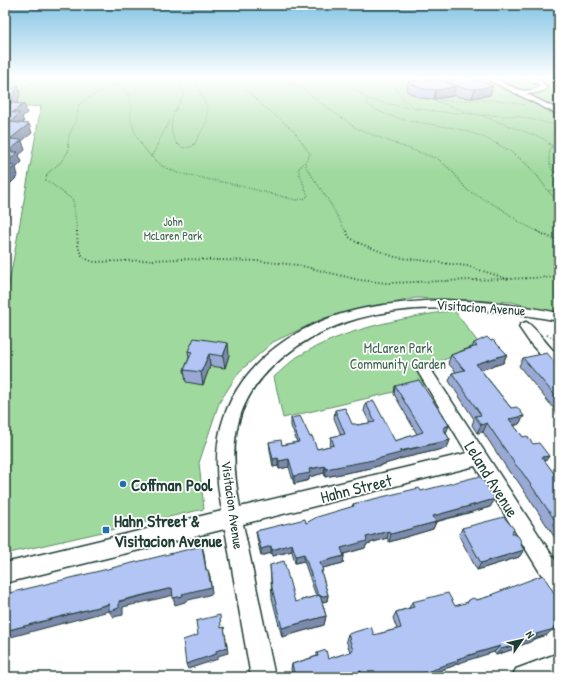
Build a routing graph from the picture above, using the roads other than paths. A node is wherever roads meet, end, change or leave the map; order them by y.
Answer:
1 (559, 317) edge
2 (526, 327) dead end
3 (559, 366) edge
4 (425, 372) dead end
5 (479, 458) junction
6 (232, 518) junction
7 (5, 573) edge
8 (559, 585) edge
9 (559, 666) edge
10 (263, 677) edge
11 (524, 677) edge

1 - 6 street, Visitacion Avenue
2 - 3 street
4 - 5 street, Leland Avenue
5 - 6 street, Hahn Street
5 - 8 street, Leland Avenue
6 - 7 street, Hahn Street
6 - 10 street, Visitacion Avenue
9 - 11 street

